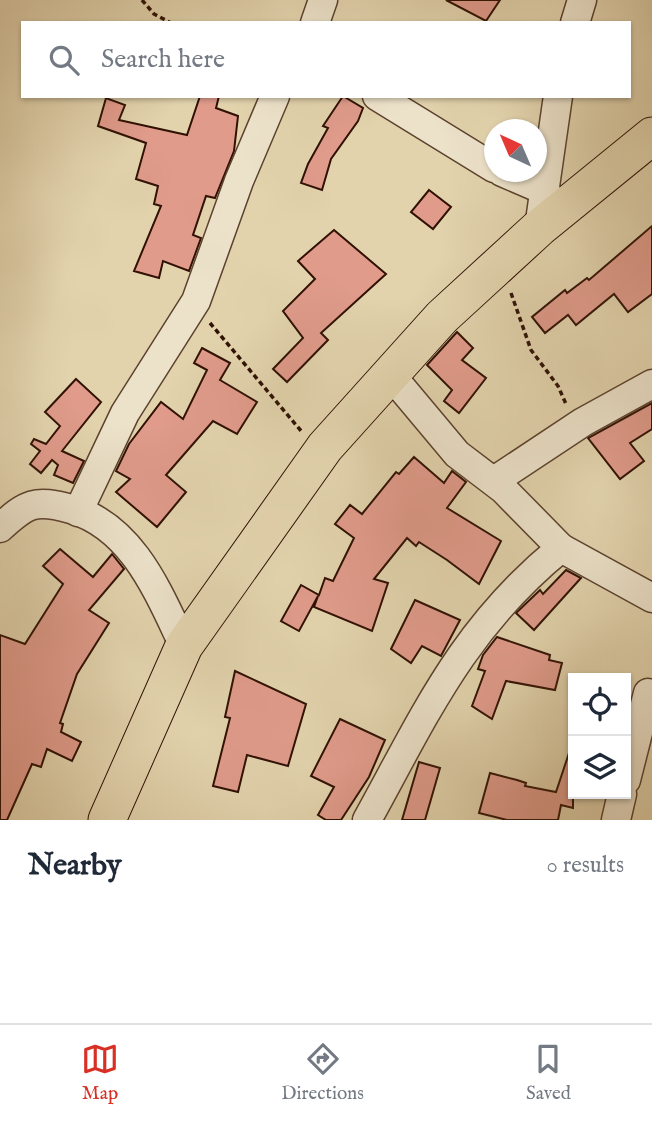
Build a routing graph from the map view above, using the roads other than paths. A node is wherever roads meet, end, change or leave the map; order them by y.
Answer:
1 (323, 0) edge
2 (582, 0) edge
3 (316, 21) edge
4 (576, 21) edge
5 (274, 98) edge
6 (380, 98) edge
7 (558, 98) edge
8 (652, 136) edge
9 (484, 160) edge
10 (525, 182) edge
11 (545, 191) junction
12 (539, 228) junction
13 (390, 373) junction
14 (652, 383) edge
15 (494, 481) junction
16 (78, 512) junction
17 (0, 528) edge
18 (561, 548) junction
19 (652, 598) edge
20 (184, 646) junction
21 (651, 691) edge
22 (631, 762) edge
23 (621, 799) edge
24 (107, 820) edge
25 (367, 820) edge
26 (616, 820) edge

1 - 3 street
2 - 4 street
5 - 16 street
6 - 9 street
7 - 11 street
8 - 12 main road
10 - 11 street
11 - 12 street
12 - 13 main road
13 - 15 street
13 - 20 main road
14 - 15 street
15 - 18 street
16 - 17 street
16 - 20 street
18 - 19 street
18 - 25 street
20 - 24 main road
21 - 22 street
23 - 26 street

